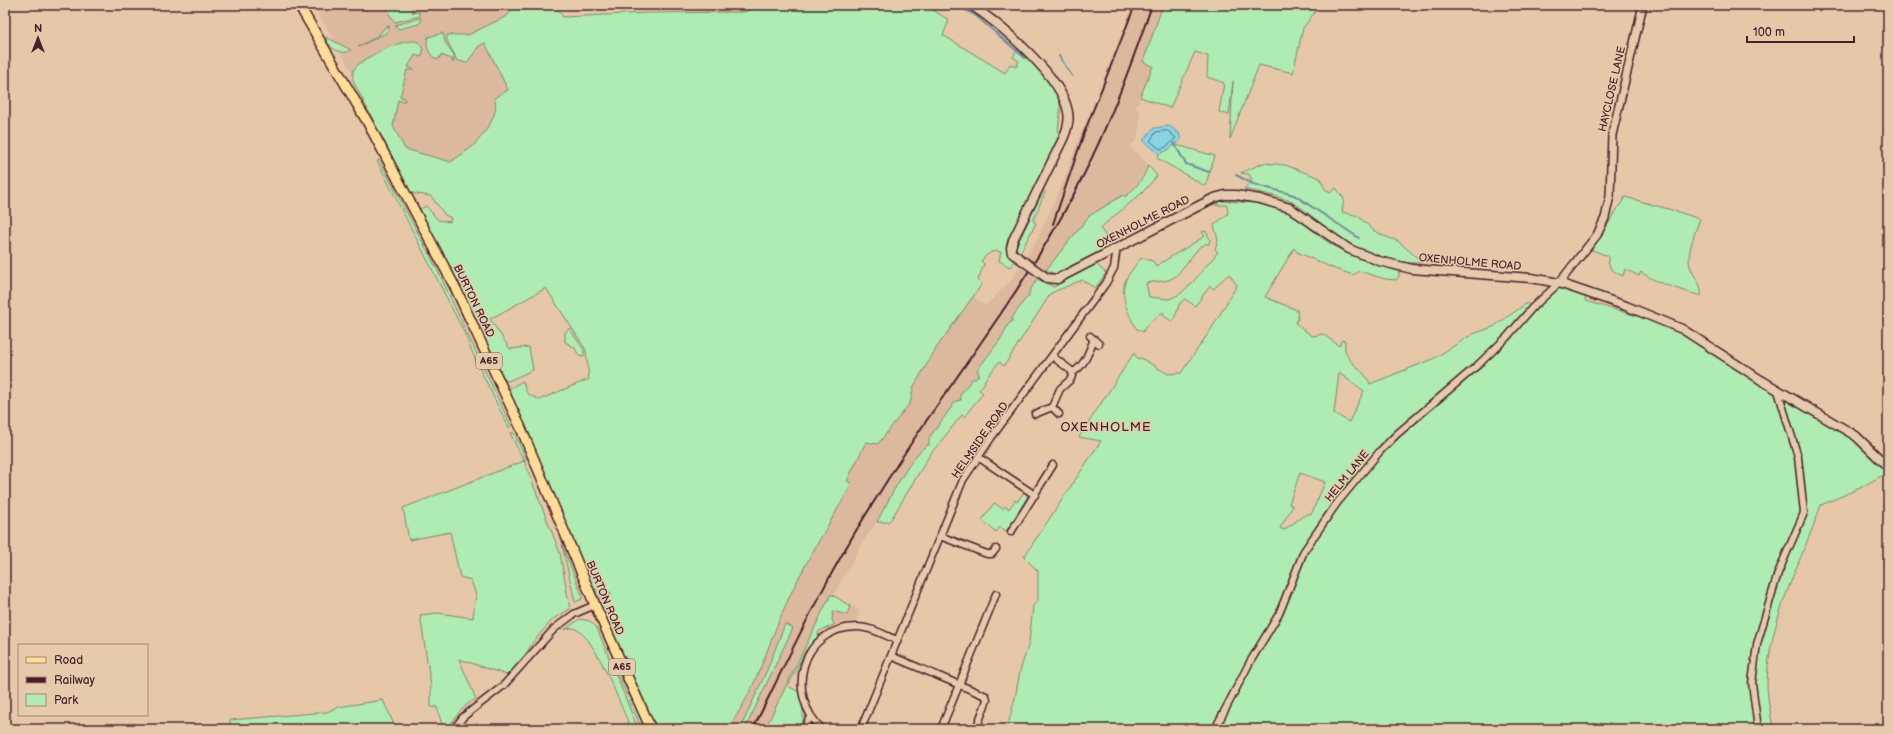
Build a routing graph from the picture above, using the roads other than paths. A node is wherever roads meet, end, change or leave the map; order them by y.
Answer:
1 (299, 5) edge
2 (970, 5) edge
3 (1643, 5) edge
4 (1117, 247) junction
5 (1559, 283) junction
6 (1099, 344) dead end
7 (1052, 356) junction
8 (1073, 372) junction
9 (1778, 391) junction
10 (1052, 407) junction
11 (1035, 414) dead end
12 (1060, 414) dead end
13 (978, 457) junction
14 (1053, 465) dead end
15 (1888, 466) edge
16 (1034, 495) junction
17 (1011, 532) dead end
18 (940, 536) junction
19 (996, 549) dead end
20 (996, 594) dead end
21 (992, 604) junction
22 (595, 605) junction
23 (999, 607) dead end
24 (897, 640) junction
25 (891, 656) junction
26 (959, 685) junction
27 (810, 717) junction
28 (454, 729) edge
29 (651, 729) edge
30 (804, 729) edge
31 (818, 729) edge
32 (822, 729) edge
33 (861, 729) edge
34 (941, 729) edge
35 (976, 729) edge
36 (1215, 729) edge
37 (1758, 729) edge

1 - 22 main road, BURTON ROAD / A65
2 - 4 main road, OXENHOLME ROAD, bridge
3 - 5 street, HAYCLOSE LANE
4 - 5 main road, OXENHOLME ROAD
4 - 7 street, HELMSIDE ROAD
5 - 9 main road, OXENHOLME ROAD
5 - 36 street, HELM LANE
6 - 8 street
7 - 8 street
7 - 13 street, HELMSIDE ROAD
8 - 10 street
9 - 15 main road, OXENHOLME ROAD
9 - 37 street
10 - 11 street
10 - 12 street
13 - 16 street
13 - 18 street, HELMSIDE ROAD
14 - 16 street
16 - 17 street
18 - 19 street
18 - 24 street, HELMSIDE ROAD
20 - 21 street
21 - 23 street
21 - 26 street
22 - 28 street
22 - 29 main road, BURTON ROAD / A65
24 - 25 street, HELMSIDE ROAD
24 - 27 street
25 - 26 street
25 - 33 street, HELMSIDE ROAD
26 - 34 street
26 - 35 street
27 - 30 street
27 - 32 street
31 - 32 street

